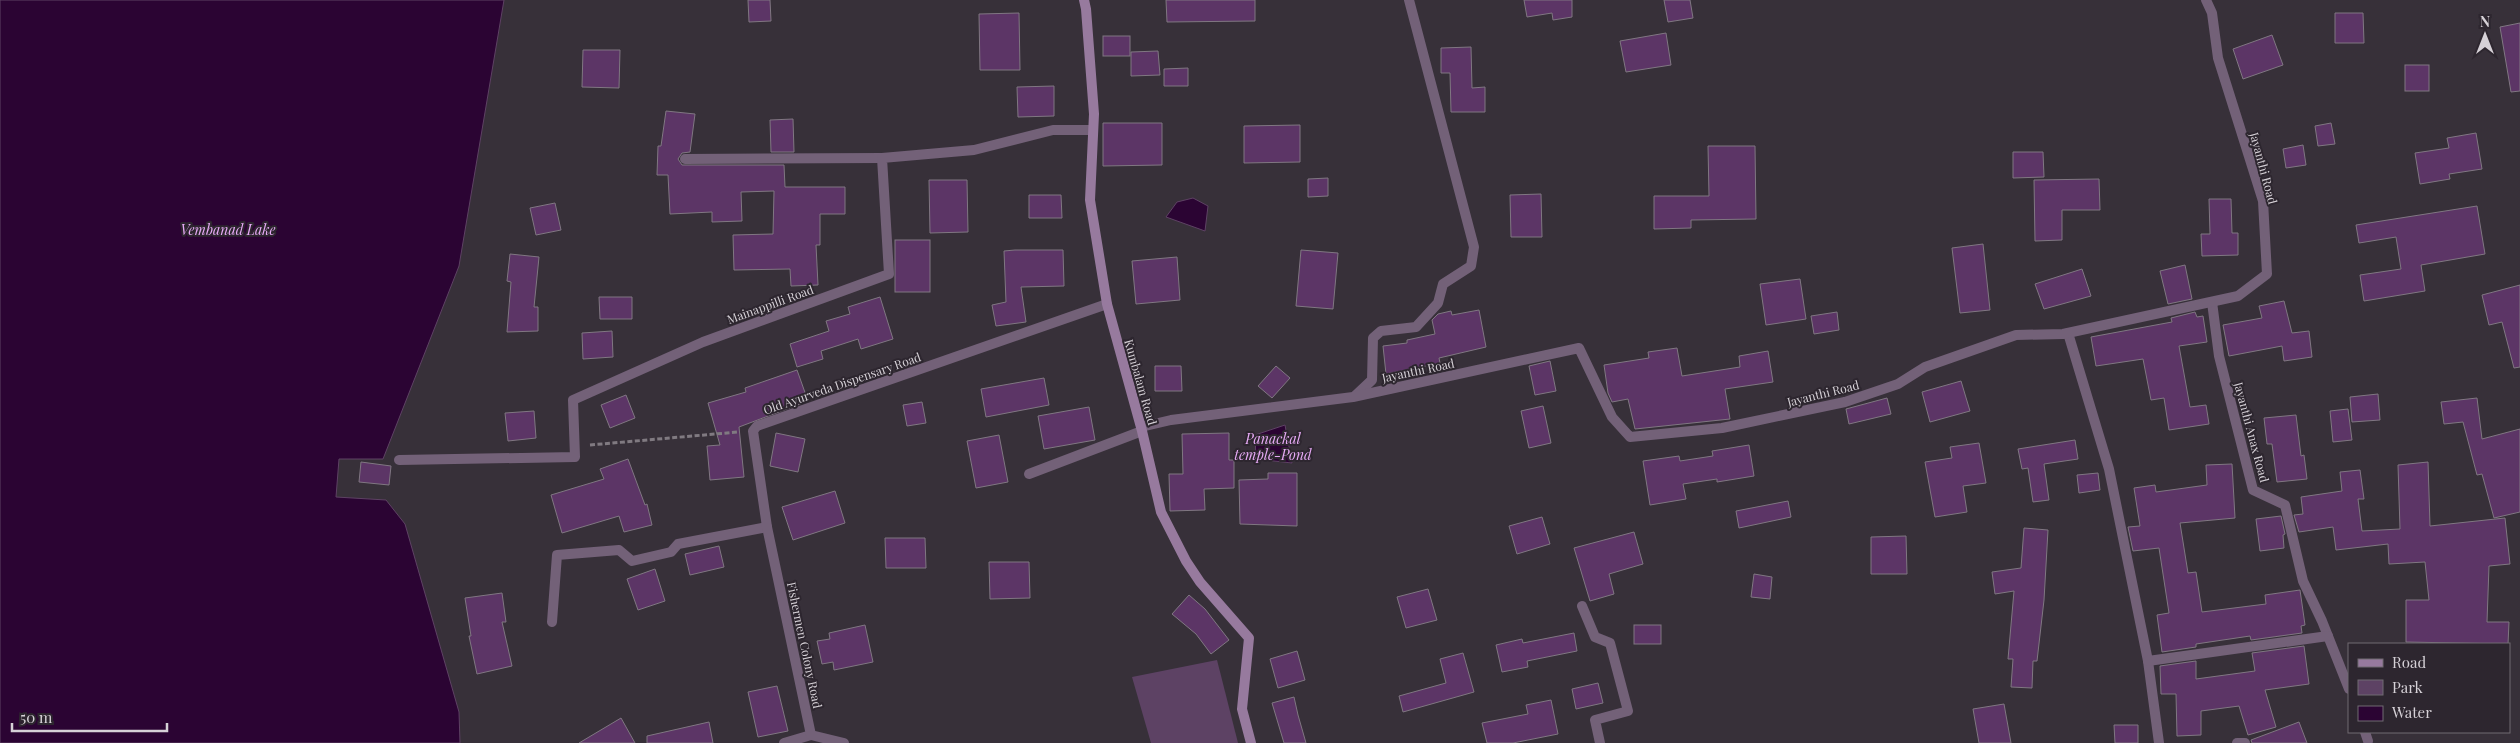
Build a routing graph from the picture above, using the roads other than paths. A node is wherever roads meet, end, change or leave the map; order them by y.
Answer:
1 (1084, 0) edge
2 (1409, 0) edge
3 (2206, 0) edge
4 (1092, 130) junction
5 (882, 158) junction
6 (685, 159) dead end
7 (2212, 302) junction
8 (1107, 304) junction
9 (2068, 333) junction
10 (1353, 397) junction
11 (1141, 429) junction
12 (399, 460) dead end
13 (1029, 474) dead end
14 (767, 527) junction
15 (1582, 606) dead end
16 (552, 622) dead end
17 (2328, 636) junction
18 (2148, 661) junction
19 (2348, 686) edge
20 (811, 735) junction
21 (784, 743) edge
22 (844, 743) edge
23 (1251, 743) edge
24 (1600, 743) edge
25 (2159, 743) edge
26 (2238, 743) edge
27 (2245, 743) edge

1 - 4 main road, Kumbalam Road
2 - 10 street
3 - 7 street, Jayanthi Road
4 - 5 street
4 - 8 main road, Kumbalam Road
5 - 6 street
5 - 12 street, Mainappilli Road
7 - 9 street, Jayanthi Road
7 - 17 street, Jayanthi Anax Road
8 - 11 main road, Kumbalam Road
8 - 14 street, Old Ayurveda Dispensary Road
9 - 10 street, Jayanthi Road
9 - 18 street
10 - 11 street, Jayanthi Road
11 - 13 street, Jayanthi Road
11 - 23 main road, Kumbalam Road
14 - 16 street
14 - 20 street, Fishermen Colony Road
15 - 24 street
17 - 18 street
17 - 19 street, Jayanthi Anax Road
18 - 25 street
20 - 21 street
20 - 22 street
26 - 27 street

